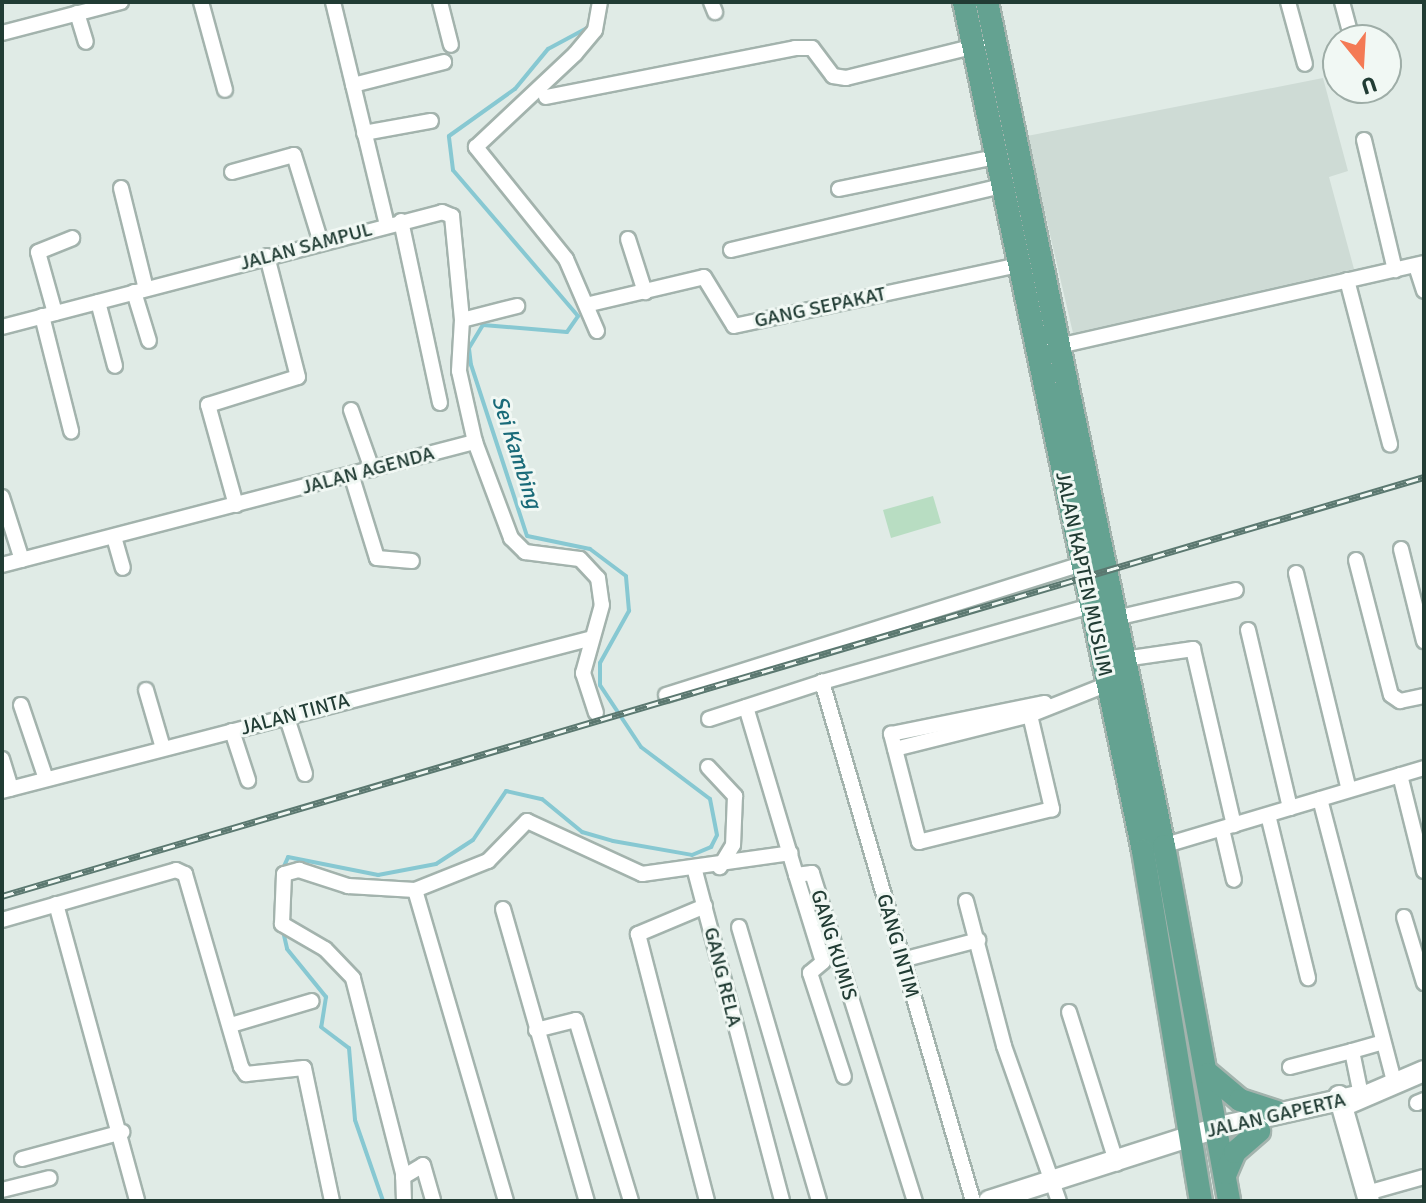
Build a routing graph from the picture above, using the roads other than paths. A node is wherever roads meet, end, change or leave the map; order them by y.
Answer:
1 (121, 2) edge
2 (201, 2) edge
3 (333, 2) edge
4 (440, 2) edge
5 (600, 2) edge
6 (964, 2) edge
7 (987, 2) edge
8 (1288, 2) edge
9 (1342, 2) edge
10 (77, 13) junction
11 (1348, 24) edge
12 (2, 33) edge
13 (86, 42) dead end
14 (984, 43) junction
15 (451, 45) dead end
16 (444, 62) dead end
17 (1305, 64) dead end
18 (353, 85) junction
19 (225, 90) dead end
20 (546, 97) dead end
21 (431, 121) dead end
22 (364, 133) junction
23 (1364, 140) dead end
24 (995, 157) junction
25 (232, 172) dead end
26 (1001, 186) junction
27 (121, 188) dead end
28 (839, 189) dead end
29 (394, 223) junction
30 (72, 238) dead end
31 (628, 239) dead end
32 (321, 243) junction
33 (731, 250) dead end
34 (267, 256) junction
35 (1420, 264) edge
36 (1019, 265) junction
37 (1395, 270) junction
38 (1347, 280) junction
39 (140, 290) junction
40 (1424, 291) edge
41 (645, 292) junction
42 (98, 302) junction
43 (590, 304) junction
44 (517, 306) dead end
45 (49, 315) junction
46 (462, 320) junction
47 (2, 327) edge
48 (597, 331) dead end
49 (149, 341) dead end
50 (1046, 348) junction
51 (115, 366) dead end
52 (440, 403) dead end
53 (351, 410) dead end
54 (71, 431) dead end
55 (475, 442) junction
56 (1390, 444) dead end
57 (372, 469) junction
58 (351, 474) junction
59 (2, 497) edge
60 (236, 505) junction
61 (114, 537) junction
62 (1401, 549) dead end
63 (22, 560) junction
64 (1356, 560) dead end
65 (412, 561) dead end
66 (1081, 564) junction
67 (2, 565) edge
68 (123, 568) dead end
69 (1296, 573) dead end
70 (1236, 590) dead end
71 (1091, 606) junction
72 (1116, 618) junction
73 (1248, 630) dead end
74 (589, 639) junction
75 (1424, 641) edge
76 (1124, 659) junction
77 (1108, 684) junction
78 (823, 687) junction
79 (146, 690) dead end
80 (666, 695) dead end
81 (1424, 696) edge
82 (1045, 703) junction
83 (21, 705) dead end
84 (746, 707) junction
85 (596, 713) dead end
86 (286, 715) junction
87 (1030, 715) junction
88 (989, 718) junction
89 (709, 719) dead end
90 (920, 726) junction
91 (949, 728) junction
92 (232, 731) junction
93 (924, 742) junction
94 (163, 748) junction
95 (895, 749) junction
96 (2, 759) edge
97 (708, 767) dead end
98 (1424, 768) edge
99 (305, 774) dead end
100 (1400, 775) junction
101 (46, 779) junction
102 (248, 780) dead end
103 (6, 790) edge
104 (1349, 790) junction
105 (1320, 799) junction
106 (1290, 808) junction
107 (1268, 815) junction
108 (1228, 827) junction
109 (1154, 848) junction
110 (791, 853) junction
111 (720, 867) junction
112 (695, 871) junction
113 (1424, 871) edge
114 (796, 875) junction
115 (1234, 880) dead end
116 (415, 890) junction
117 (966, 901) dead end
118 (56, 904) junction
119 (705, 906) junction
120 (503, 909) dead end
121 (1404, 917) dead end
122 (2, 920) edge
123 (739, 927) dead end
124 (978, 940) junction
125 (902, 960) junction
126 (1308, 978) dead end
127 (1424, 983) edge
128 (312, 1001) dead end
129 (1069, 1012) dead end
130 (231, 1025) junction
131 (536, 1030) junction
132 (1383, 1042) junction
133 (1352, 1051) junction
134 (1290, 1067) dead end
135 (1424, 1071) edge
136 (1209, 1074) junction
137 (844, 1077) dead end
138 (1394, 1082) junction
139 (1350, 1099) junction
140 (1276, 1112) junction
141 (1259, 1131) junction
142 (122, 1132) junction
143 (1220, 1135) junction
144 (1190, 1143) junction
145 (22, 1159) dead end
146 (1117, 1164) junction
147 (1226, 1174) junction
148 (404, 1177) junction
149 (1424, 1177) edge
150 (50, 1178) dead end
151 (2, 1190) edge
152 (1056, 1192) edge
153 (1368, 1197) edge
154 (137, 1201) edge
155 (332, 1201) edge
156 (404, 1201) edge
157 (433, 1201) edge
158 (506, 1201) edge
159 (587, 1201) edge
160 (631, 1201) edge
161 (707, 1201) edge
162 (782, 1201) edge
163 (819, 1201) edge
164 (915, 1201) edge
165 (973, 1201) edge
166 (989, 1201) edge
167 (1201, 1201) edge
168 (1229, 1201) edge

1 - 10 street
2 - 19 street
3 - 18 street
4 - 15 street
5 - 43 street
6 - 14 main road, JALAN KAPTEN MUSLIM
7 - 14 main road, JALAN KAPTEN MUSLIM
8 - 17 street
9 - 11 street
10 - 12 street
10 - 13 street
14 - 20 street
14 - 24 main road, JALAN KAPTEN MUSLIM
14 - 50 main road, JALAN KAPTEN MUSLIM
16 - 18 street
18 - 22 street
21 - 22 street
22 - 29 street
23 - 37 street
24 - 26 main road, JALAN KAPTEN MUSLIM
24 - 28 street
25 - 32 street
26 - 33 street
26 - 36 main road, JALAN KAPTEN MUSLIM
27 - 39 street
29 - 32 street, JALAN SAMPUL
29 - 46 street, JALAN SAMPUL
29 - 52 street
30 - 45 street
31 - 41 street
32 - 34 street, JALAN SAMPUL
34 - 39 street, JALAN SAMPUL
34 - 60 street
35 - 37 street
35 - 40 street
36 - 41 street, GANG SEPAKAT
36 - 50 main road, JALAN KAPTEN MUSLIM
37 - 38 street
38 - 50 street
38 - 56 street
39 - 42 street, JALAN SAMPUL
39 - 49 street
41 - 43 street, GANG SEPAKAT
42 - 45 street, JALAN SAMPUL
42 - 51 street
43 - 48 street
44 - 46 street
45 - 47 street, JALAN SAMPUL
45 - 54 street
46 - 55 street
50 - 66 main road, JALAN KAPTEN MUSLIM
50 - 72 main road, JALAN KAPTEN MUSLIM
53 - 57 street
55 - 57 street, JALAN AGENDA
55 - 74 street
57 - 58 street, JALAN AGENDA
58 - 60 street, JALAN AGENDA
58 - 65 street
59 - 63 street
60 - 61 street, JALAN AGENDA
61 - 63 street, JALAN AGENDA
61 - 68 street
62 - 75 street
63 - 67 street, JALAN AGENDA
64 - 81 street
66 - 71 main road, JALAN KAPTEN MUSLIM
66 - 80 street
69 - 104 street
70 - 72 street
71 - 77 main road, JALAN KAPTEN MUSLIM
71 - 78 street
72 - 76 main road, JALAN KAPTEN MUSLIM
73 - 106 street
74 - 85 street
74 - 86 street, JALAN TINTA
76 - 108 street
76 - 109 main road, JALAN KAPTEN MUSLIM
77 - 82 street
77 - 109 main road, JALAN KAPTEN MUSLIM
78 - 84 street
78 - 125 street, GANG INTIM
79 - 94 street
82 - 87 street
82 - 88 street
83 - 101 street
84 - 89 street
84 - 110 street, GANG KUMIS
86 - 92 street, JALAN TINTA
86 - 99 street
87 - 88 street
87 - 95 street
88 - 91 street
90 - 91 street
90 - 93 street
90 - 95 street
91 - 93 street
92 - 94 street, JALAN TINTA
92 - 102 street
93 - 95 street
94 - 101 street, JALAN TINTA
96 - 103 street
97 - 111 street
98 - 100 street
100 - 104 street
100 - 113 street
101 - 103 street, JALAN TINTA
104 - 105 street
105 - 106 street
105 - 132 street
106 - 107 street
107 - 108 street
107 - 126 street
108 - 109 street
108 - 115 street
109 - 136 main road, JALAN KAPTEN MUSLIM
109 - 144 main road, JALAN KAPTEN MUSLIM
110 - 111 street
110 - 114 street, GANG KUMIS
111 - 112 street
112 - 116 street
112 - 119 street
114 - 137 street
114 - 164 street, GANG KUMIS
116 - 148 street
116 - 158 street
117 - 124 street
118 - 122 street
118 - 130 street
118 - 142 street
119 - 161 street, GANG RELA
119 - 162 street, GANG RELA
120 - 131 street
121 - 127 street
123 - 163 street
124 - 125 street
124 - 152 street
125 - 165 street, GANG INTIM
128 - 130 street
129 - 146 street
130 - 155 street
131 - 159 street
131 - 160 street
132 - 133 street
132 - 138 street
133 - 134 street
133 - 139 street
135 - 138 street, JALAN GAPERTA
136 - 140 main road
136 - 143 main road, JALAN KAPTEN MUSLIM
138 - 139 street, JALAN GAPERTA
139 - 140 street, JALAN GAPERTA
139 - 141 street, JALAN GAPERTA
139 - 153 street
140 - 143 street, JALAN GAPERTA
141 - 143 street, JALAN GAPERTA
141 - 147 main road
142 - 145 street
142 - 154 street
143 - 144 street, JALAN GAPERTA
143 - 147 main road, JALAN KAPTEN MUSLIM
144 - 146 street, JALAN GAPERTA
144 - 167 main road, JALAN KAPTEN MUSLIM
146 - 152 street, JALAN GAPERTA
147 - 168 main road, JALAN KAPTEN MUSLIM
148 - 156 street
148 - 157 street
149 - 153 street
150 - 151 street
152 - 166 street, JALAN GAPERTA

